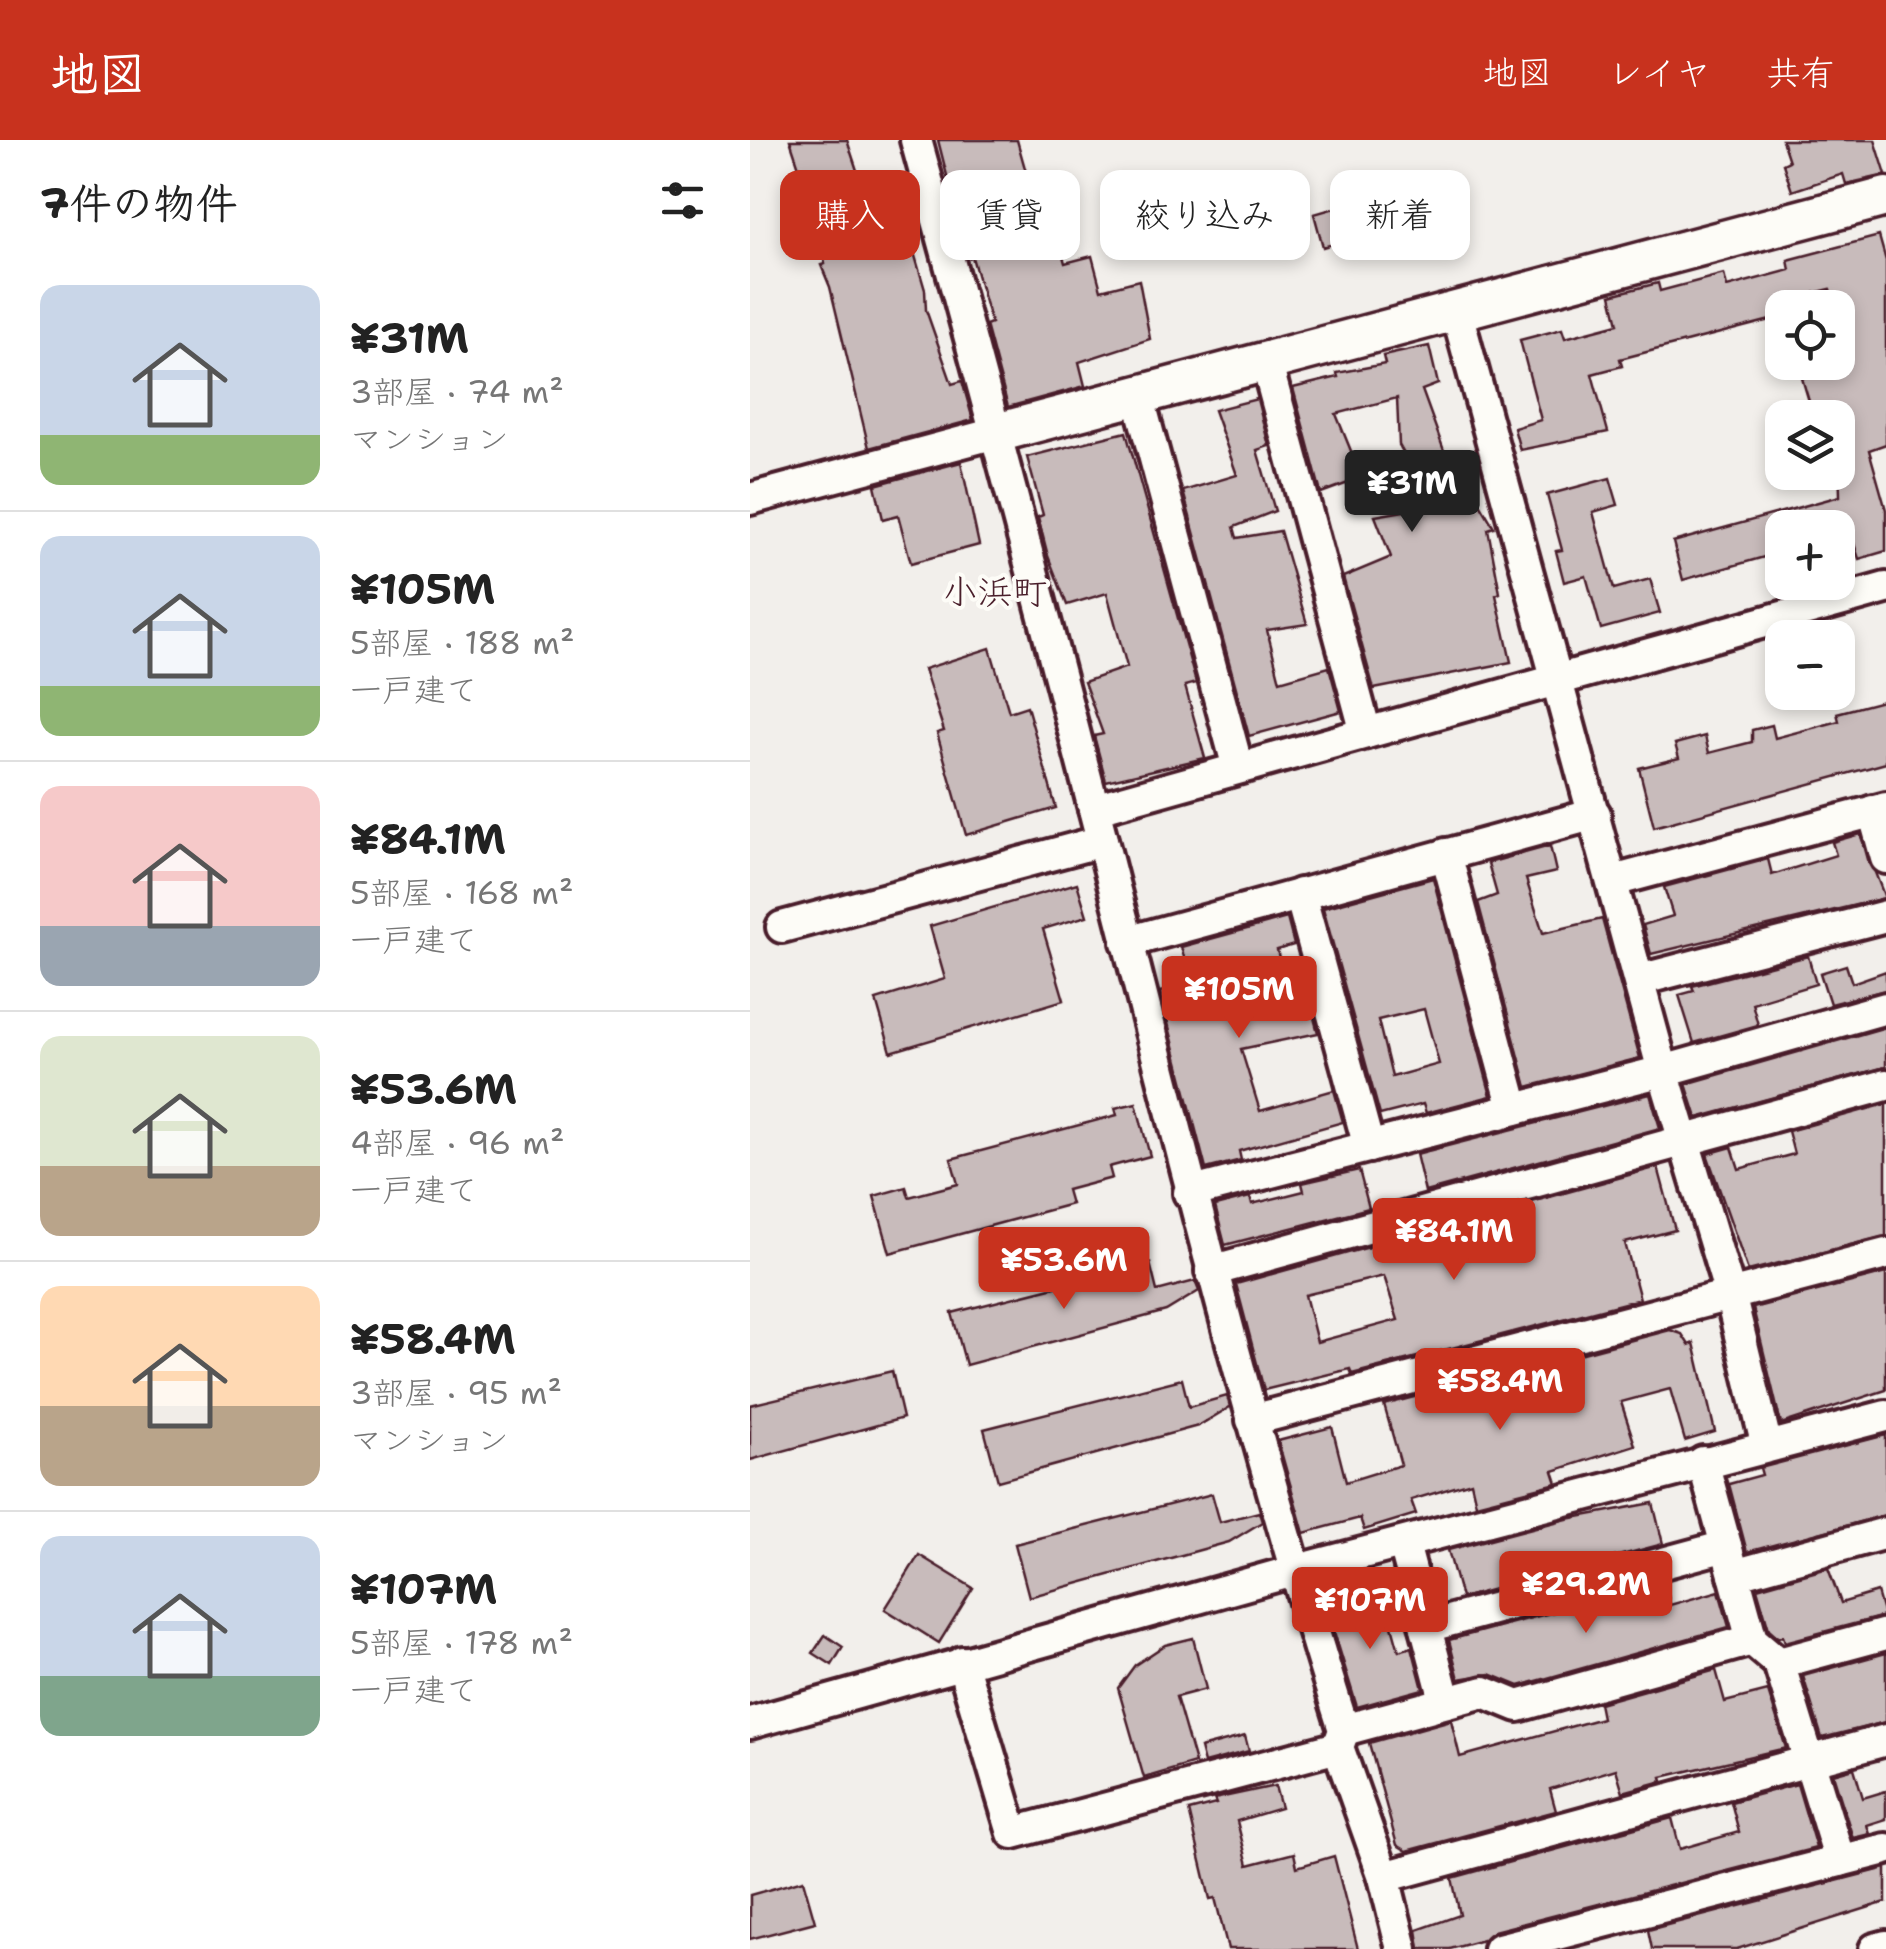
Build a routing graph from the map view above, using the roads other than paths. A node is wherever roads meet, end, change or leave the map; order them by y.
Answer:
1 (916, 140) edge
2 (1886, 197) edge
3 (1456, 310) junction
4 (1266, 361) junction
5 (1138, 395) junction
6 (996, 433) junction
7 (750, 500) edge
8 (1886, 588) edge
9 (1558, 678) junction
10 (1366, 733) junction
11 (1238, 768) junction
12 (1094, 809) junction
13 (1880, 810) edge
14 (1595, 814) junction
15 (1102, 841) junction
16 (1446, 854) junction
17 (1886, 858) edge
18 (1613, 881) junction
19 (1300, 894) junction
20 (1886, 916) edge
21 (782, 926) dead end
22 (1127, 942) junction
23 (1638, 980) junction
24 (1886, 1008) edge
25 (1663, 1071) junction
26 (1886, 1086) edge
27 (1514, 1110) junction
28 (1684, 1141) junction
29 (1369, 1146) junction
30 (1189, 1193) junction
31 (1886, 1254) edge
32 (1211, 1271) junction
33 (1730, 1294) junction
34 (1886, 1416) edge
35 (1252, 1420) junction
36 (1767, 1447) junction
37 (1702, 1462) junction
38 (1886, 1533) edge
39 (1404, 1544) junction
40 (1726, 1546) junction
41 (1294, 1571) junction
42 (1734, 1575) junction
43 (1426, 1627) junction
44 (1886, 1634) edge
45 (1752, 1640) junction
46 (962, 1662) junction
47 (1779, 1663) junction
48 (1446, 1700) junction
49 (750, 1724) edge
50 (1341, 1739) junction
51 (1886, 1740) edge
52 (1809, 1761) junction
53 (1886, 1849) edge
54 (1840, 1861) junction
55 (1384, 1877) junction
56 (1886, 1946) edge
57 (1402, 1949) edge
58 (1499, 1949) edge
59 (1874, 1949) edge

1 - 6 street
2 - 3 street
3 - 4 street
3 - 9 street
4 - 5 street
4 - 10 street
5 - 6 street
5 - 11 street
6 - 7 street
6 - 12 street
8 - 9 street
9 - 10 street
9 - 14 street
10 - 11 street
11 - 12 street
12 - 15 street
13 - 17 street
13 - 18 street
14 - 16 street
14 - 18 street
15 - 21 street
15 - 22 street
16 - 19 street
16 - 27 street
18 - 23 street
19 - 22 street
19 - 29 street
20 - 23 street
22 - 30 street
23 - 25 street
24 - 25 street
25 - 27 street
25 - 28 street
26 - 28 street
27 - 29 street
28 - 32 street
28 - 33 street
29 - 30 street
30 - 32 street
31 - 33 street
32 - 35 street
33 - 35 street
33 - 36 street
34 - 36 street
35 - 41 street
36 - 37 street
37 - 39 street
37 - 40 street
38 - 42 street
39 - 41 street
39 - 43 street
40 - 42 street
40 - 43 street
41 - 46 street
41 - 50 street
42 - 45 street
43 - 48 street
44 - 47 street
45 - 47 street
45 - 48 street
46 - 49 street
46 - 50 street
47 - 52 street
48 - 50 street
50 - 55 street
51 - 52 street
52 - 54 street
52 - 55 street
53 - 54 street
54 - 58 street
55 - 57 street
56 - 59 street

